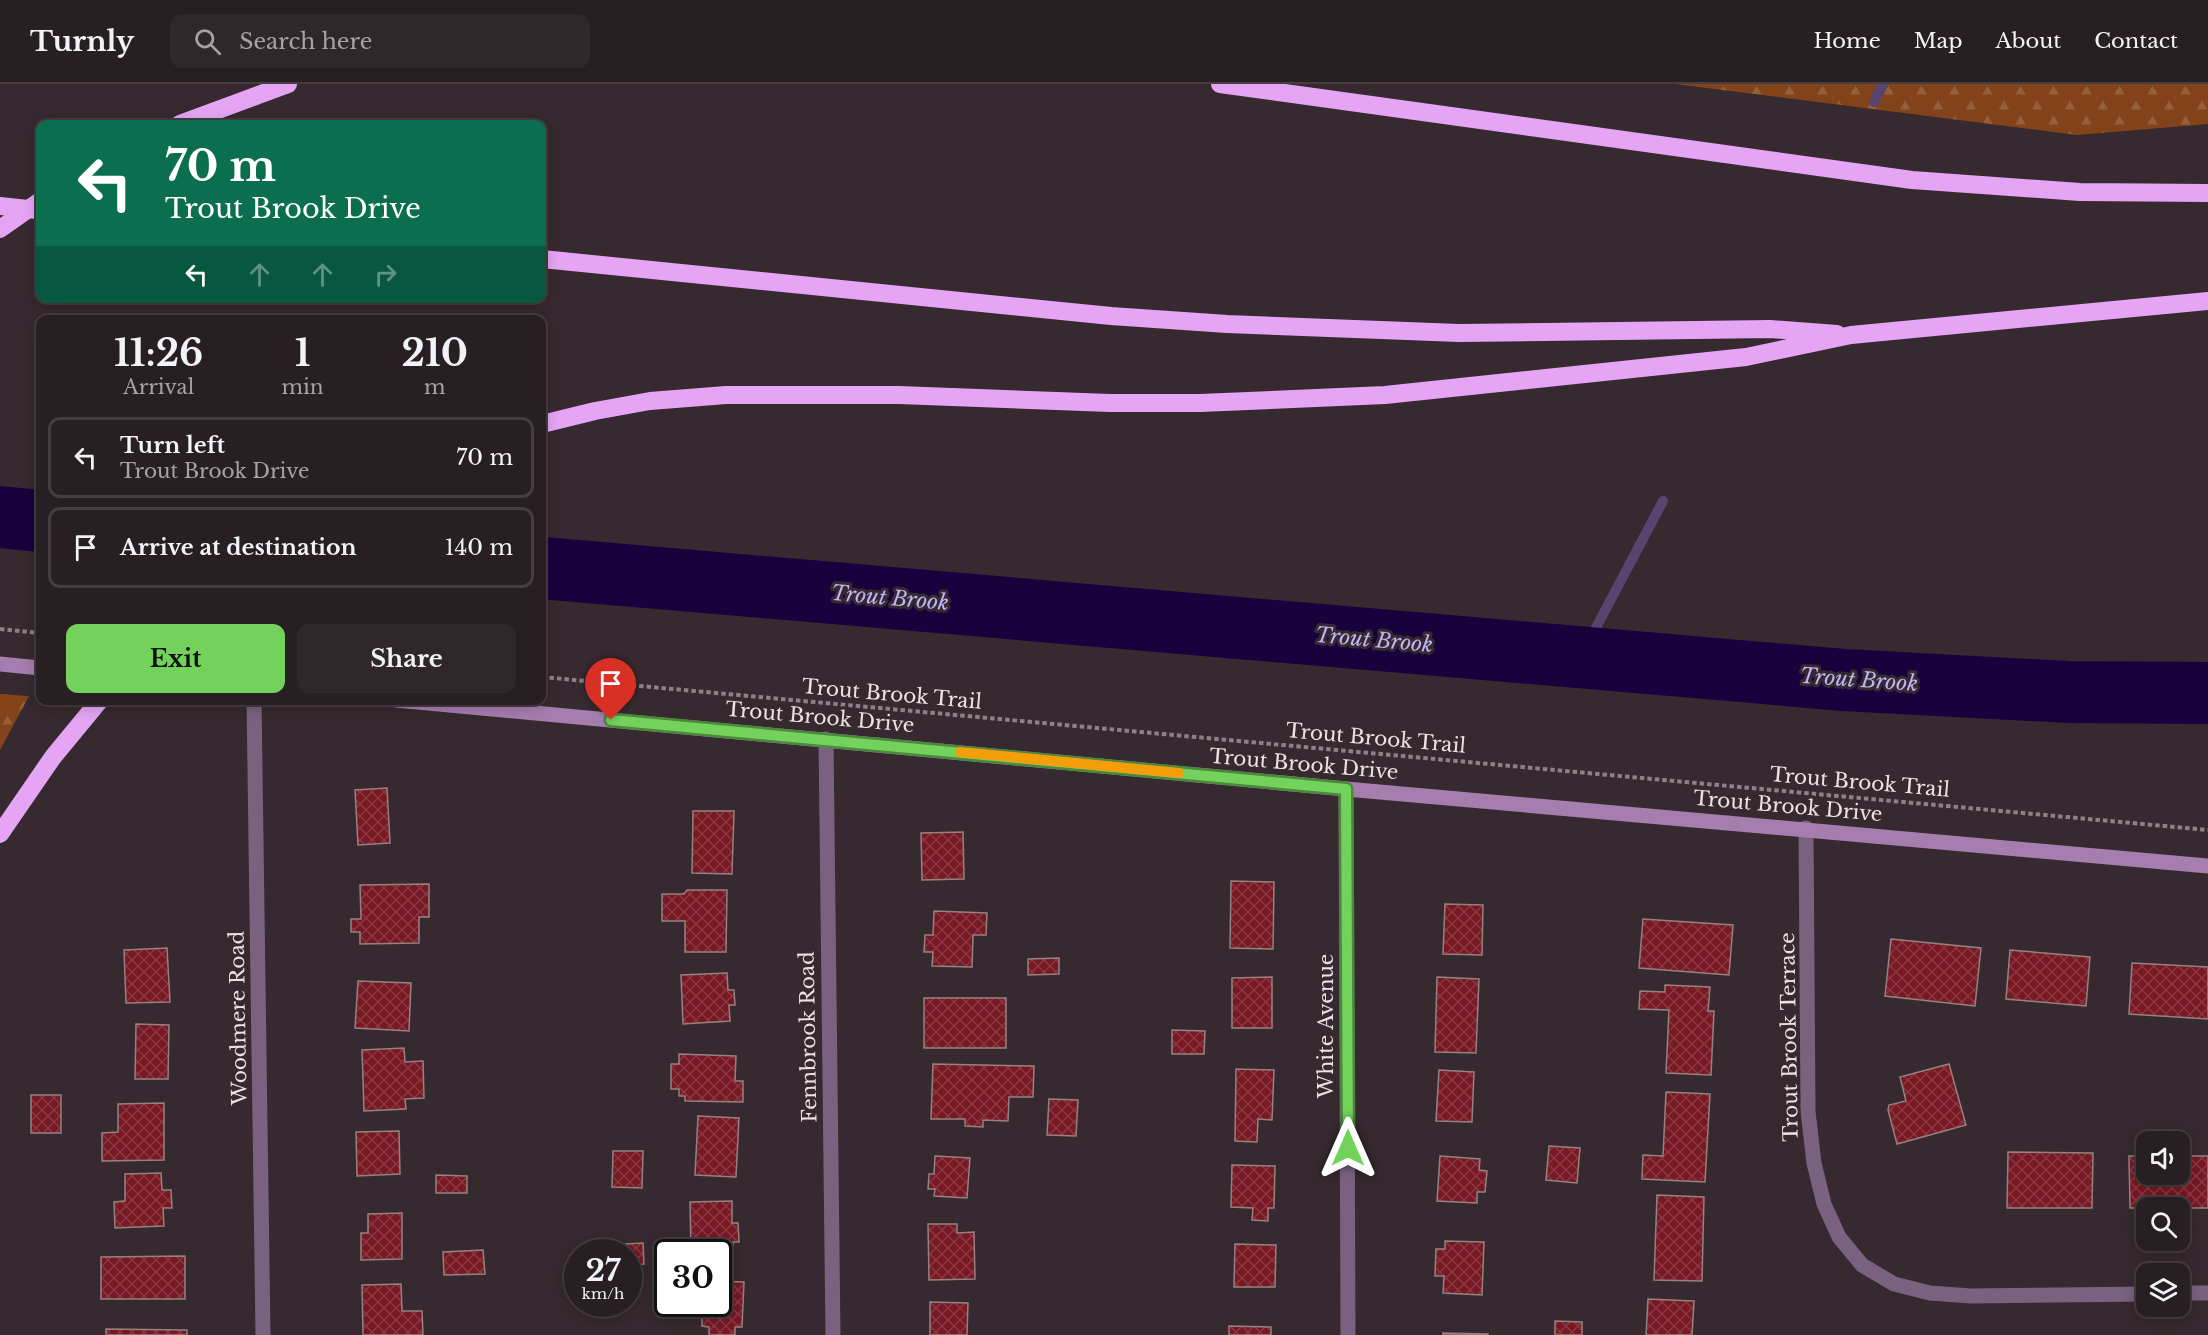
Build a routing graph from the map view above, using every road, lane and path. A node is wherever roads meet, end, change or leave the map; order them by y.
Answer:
1 (288, 84) edge
2 (1220, 84) edge
3 (191, 120) edge
4 (2208, 193) edge
5 (36, 204) edge
6 (0, 206) edge
7 (36, 210) edge
8 (0, 230) edge
9 (546, 259) edge
10 (2208, 301) edge
11 (1851, 335) junction
12 (546, 423) edge
13 (0, 629) edge
14 (36, 633) edge
15 (0, 664) edge
16 (36, 668) edge
17 (546, 677) edge
18 (96, 705) edge
19 (254, 705) edge
20 (451, 705) edge
21 (826, 739) junction
22 (1346, 789) junction
23 (1806, 828) junction
24 (2208, 830) edge
25 (0, 834) edge
26 (2208, 866) edge
27 (2190, 1293) edge
28 (2208, 1293) edge
29 (2136, 1294) edge
30 (263, 1335) edge
31 (833, 1335) edge
32 (1348, 1335) edge

1 - 3 highway
2 - 4 highway
5 - 8 highway, bridge
6 - 7 highway
9 - 11 highway
10 - 11 highway
11 - 12 highway
13 - 14 path
15 - 16 main road
17 - 24 path, Trout Brook Trail
18 - 25 highway
19 - 30 street, Woodmere Road
20 - 21 main road, Trout Brook Drive
21 - 22 main road, Trout Brook Drive
21 - 31 street, Fennbrook Road
22 - 23 main road, Trout Brook Drive
22 - 32 street, White Avenue
23 - 26 main road, Trout Brook Drive
23 - 29 street, Trout Brook Terrace
27 - 28 street

